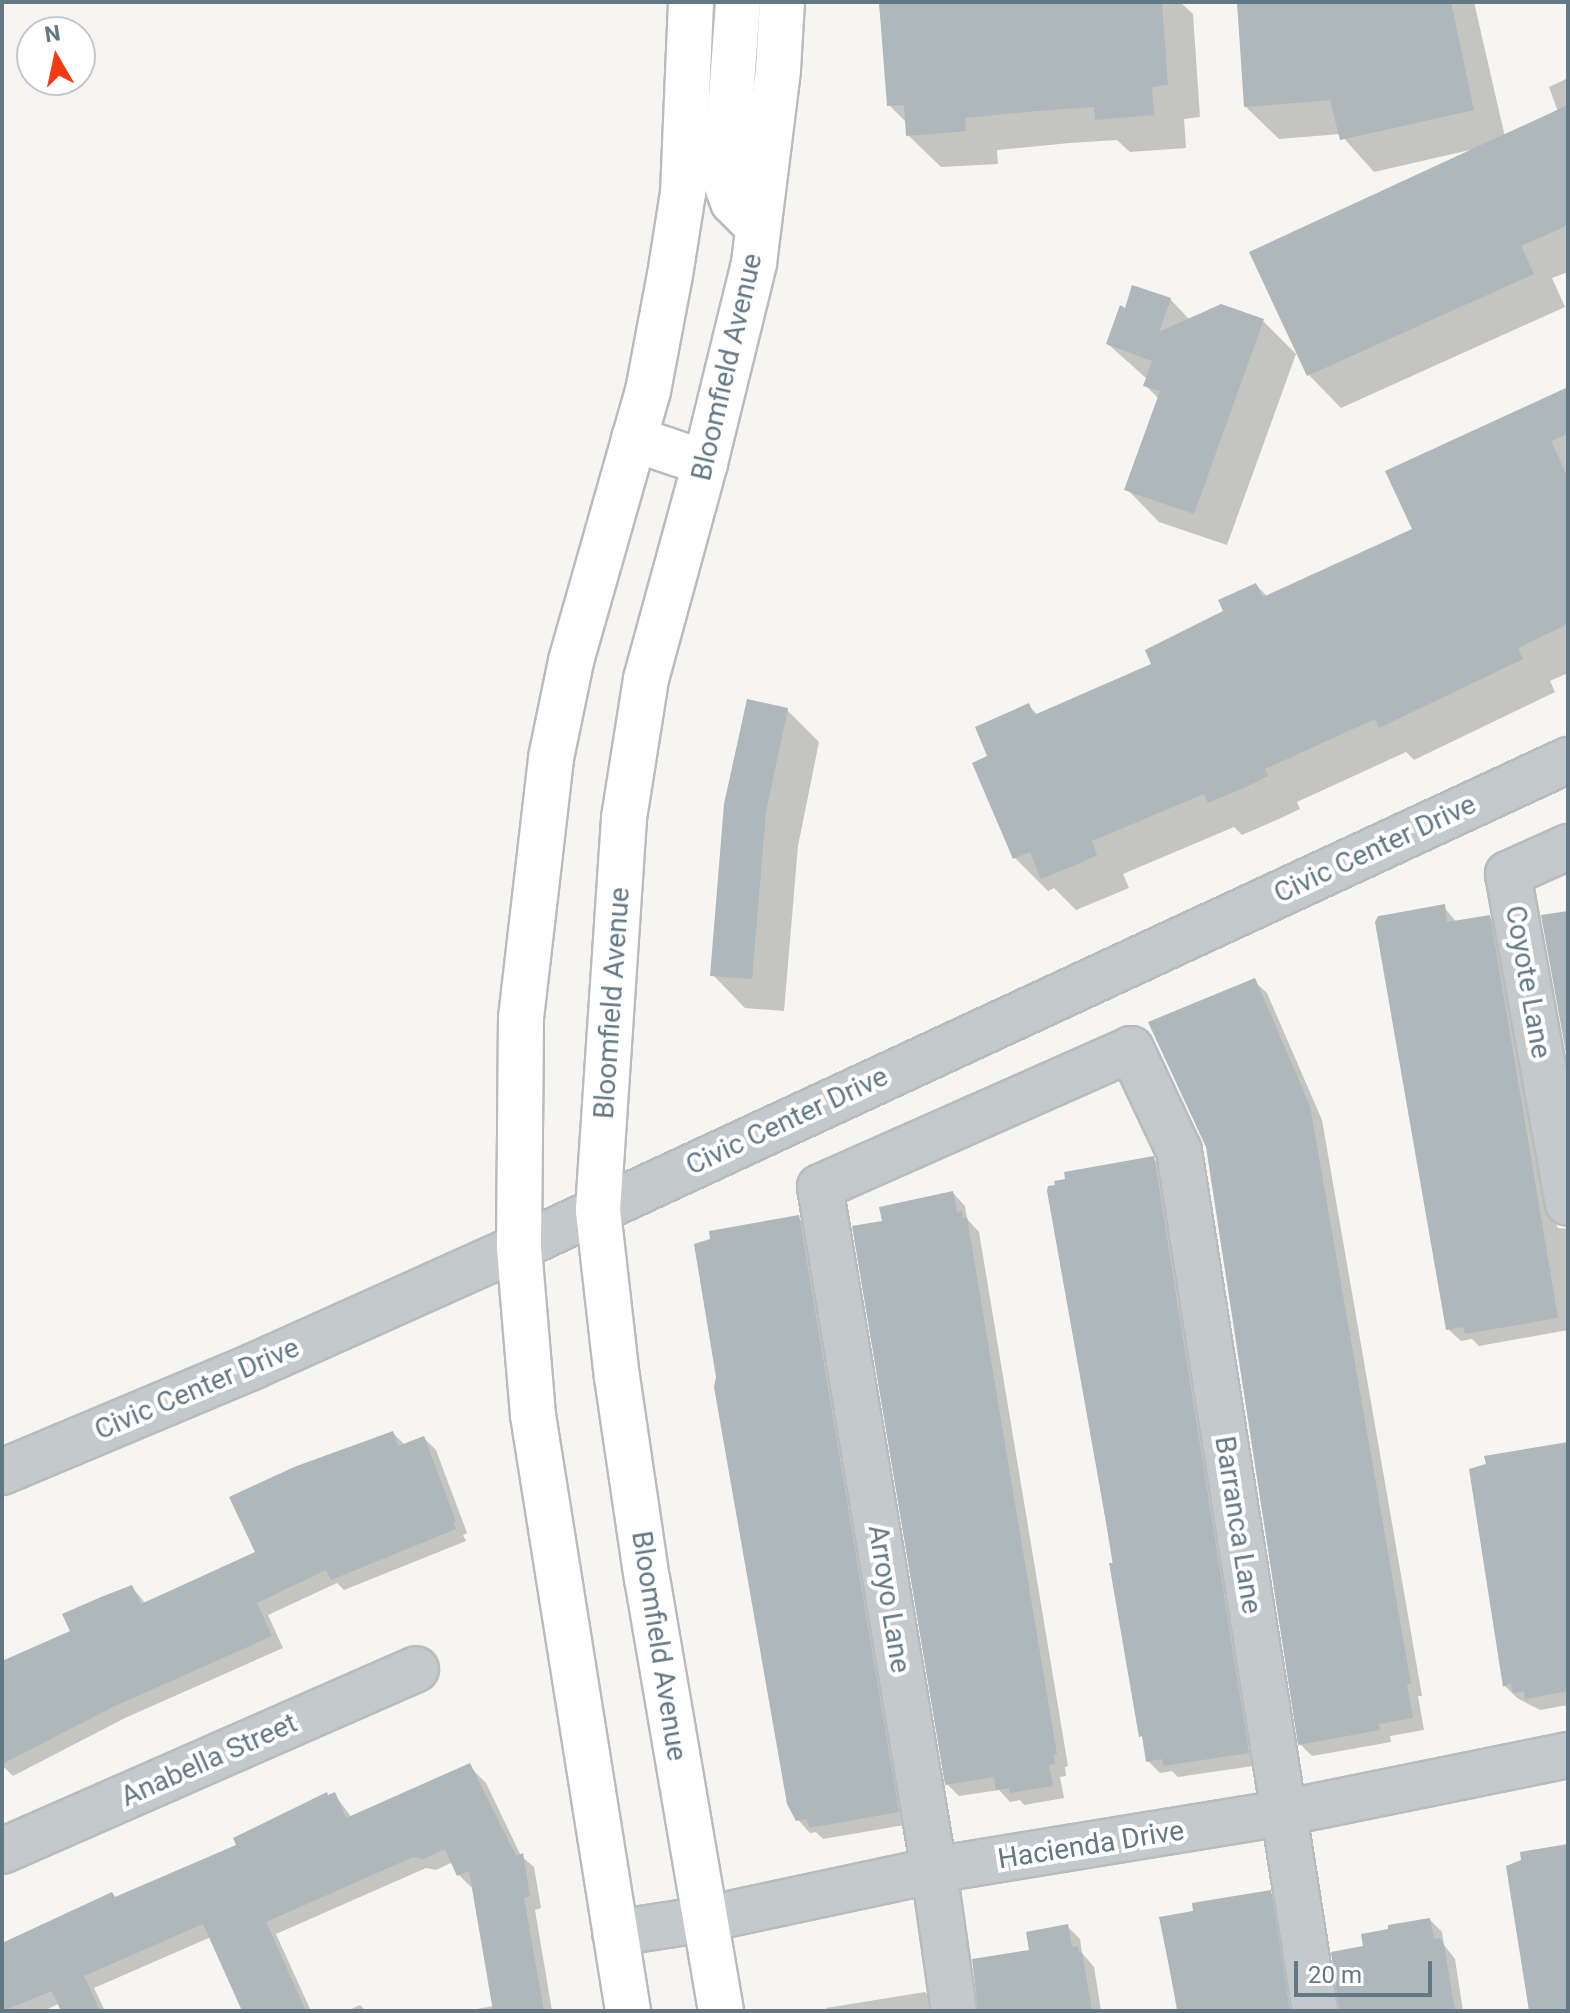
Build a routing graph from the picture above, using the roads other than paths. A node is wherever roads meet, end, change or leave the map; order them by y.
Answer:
1 (691, 2) edge
2 (738, 2) edge
3 (782, 2) edge
4 (758, 227) junction
5 (634, 439) junction
6 (705, 463) junction
7 (1568, 760) edge
8 (1568, 847) edge
9 (1131, 1049) joint
10 (1568, 1203) edge
11 (598, 1210) junction
12 (519, 1247) junction
13 (2, 1472) edge
14 (416, 1669) dead end
15 (1568, 1755) edge
16 (1283, 1813) junction
17 (2, 1851) edge
18 (934, 1870) junction
19 (706, 1919) junction
20 (615, 1933) junction
21 (628, 2011) edge
22 (721, 2011) edge
23 (954, 2011) edge
24 (1315, 2011) edge

1 - 5 main road
2 - 4 main road
3 - 4 main road, Bloomfield Avenue
4 - 6 main road, Bloomfield Avenue
5 - 6 main road
5 - 12 main road
6 - 11 main road, Bloomfield Avenue
7 - 11 street, Civic Center Drive
8 - 10 street, Coyote Lane
9 - 16 street, Barranca Lane
9 - 18 street, Arroyo Lane
11 - 12 street, Civic Center Drive
11 - 19 main road, Bloomfield Avenue
12 - 13 street, Civic Center Drive
12 - 20 main road
14 - 17 street, Anabella Street
15 - 16 street, Hacienda Drive
16 - 18 street, Hacienda Drive
16 - 24 street, Barranca Lane
18 - 19 street, Hacienda Drive
18 - 23 street, Arroyo Lane
19 - 20 street, Hacienda Drive
19 - 22 main road, Bloomfield Avenue
20 - 21 main road

